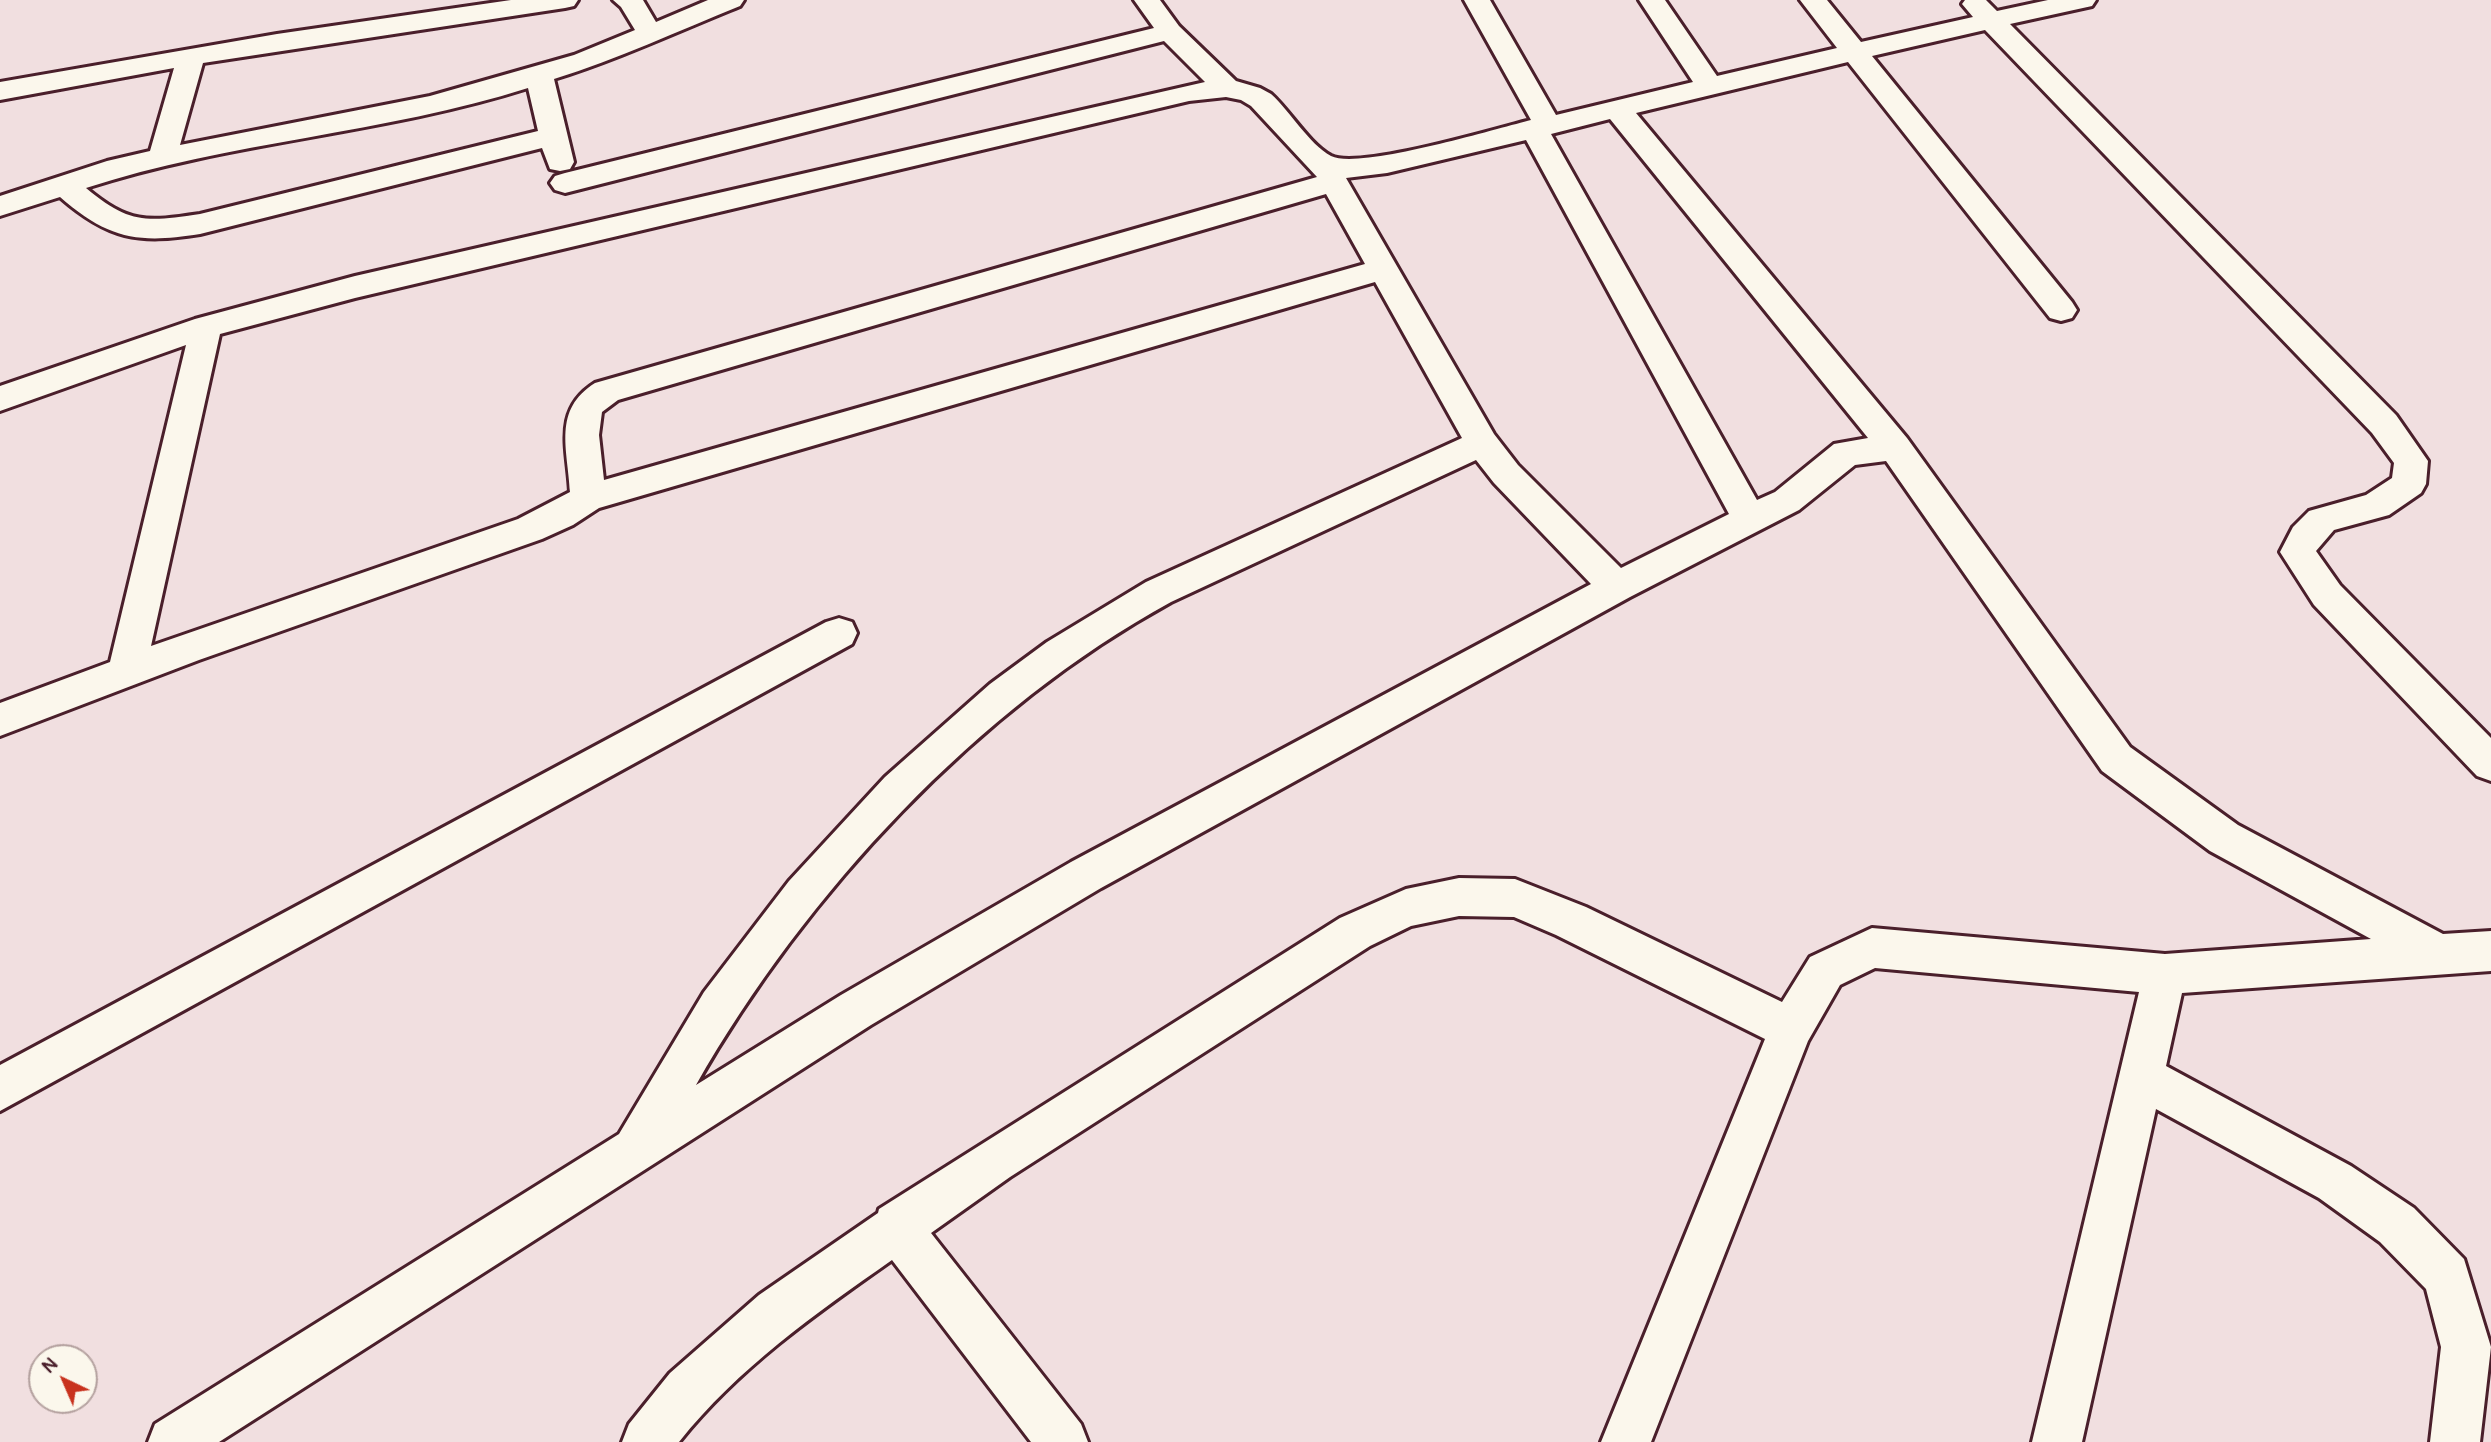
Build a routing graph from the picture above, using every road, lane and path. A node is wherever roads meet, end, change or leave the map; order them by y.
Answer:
1 (565, 0) edge
2 (626, 0) edge
3 (731, 0) edge
4 (1147, 0) edge
5 (1477, 0) edge
6 (1652, 0) edge
7 (1813, 0) edge
8 (2083, 0) edge
9 (1981, 10) edge
10 (1170, 32) junction
11 (650, 34) junction
12 (1856, 51) junction
13 (191, 57) junction
14 (539, 75) junction
15 (1710, 86) junction
16 (1226, 87) junction
17 (0, 92) edge
18 (1617, 109) junction
19 (1541, 127) junction
20 (554, 136) junction
21 (162, 158) junction
22 (1329, 173) junction
23 (565, 183) junction
24 (64, 185) junction
25 (0, 206) edge
26 (578, 235) junction
27 (1383, 268) junction
28 (2061, 310) dead end
29 (206, 327) junction
30 (0, 399) edge
31 (1482, 443) junction
32 (1895, 447) junction
33 (588, 498) junction
34 (1750, 520) junction
35 (1617, 587) junction
36 (839, 633) dead end
37 (126, 672) junction
38 (0, 720) edge
39 (2491, 764) edge
40 (2491, 951) edge
41 (2440, 955) junction
42 (2165, 974) junction
43 (1791, 1029) junction
44 (2142, 1077) junction
45 (0, 1088) edge
46 (635, 1148) junction
47 (896, 1226) junction
48 (173, 1442) edge
49 (647, 1442) edge
50 (1063, 1442) edge
51 (1626, 1442) edge
52 (2057, 1442) edge
53 (2455, 1442) edge

1 - 13 street
2 - 11 street
3 - 11 street
4 - 10 street
5 - 19 street
6 - 15 street
7 - 12 street
8 - 9 street
9 - 12 street
9 - 39 street
10 - 16 street
10 - 23 street
11 - 14 street
12 - 15 street
12 - 28 street
13 - 17 street
13 - 21 street
14 - 20 street
14 - 21 street
15 - 18 street
16 - 22 street
16 - 26 street
18 - 19 street
18 - 32 street
19 - 22 street
19 - 34 street
20 - 23 street
20 - 24 street
21 - 24 street
22 - 27 street
22 - 33 street
23 - 26 street
24 - 25 street
26 - 29 street
27 - 31 street
27 - 33 street
29 - 30 street
29 - 37 street
31 - 35 street
31 - 46 street
32 - 34 street
32 - 41 street
33 - 37 street
34 - 35 street
35 - 46 street
36 - 45 street
37 - 38 street
40 - 41 street
41 - 42 street
42 - 43 street
42 - 44 street
43 - 47 street
43 - 51 street
44 - 52 street
44 - 53 street
46 - 48 street
47 - 49 street
47 - 50 street

